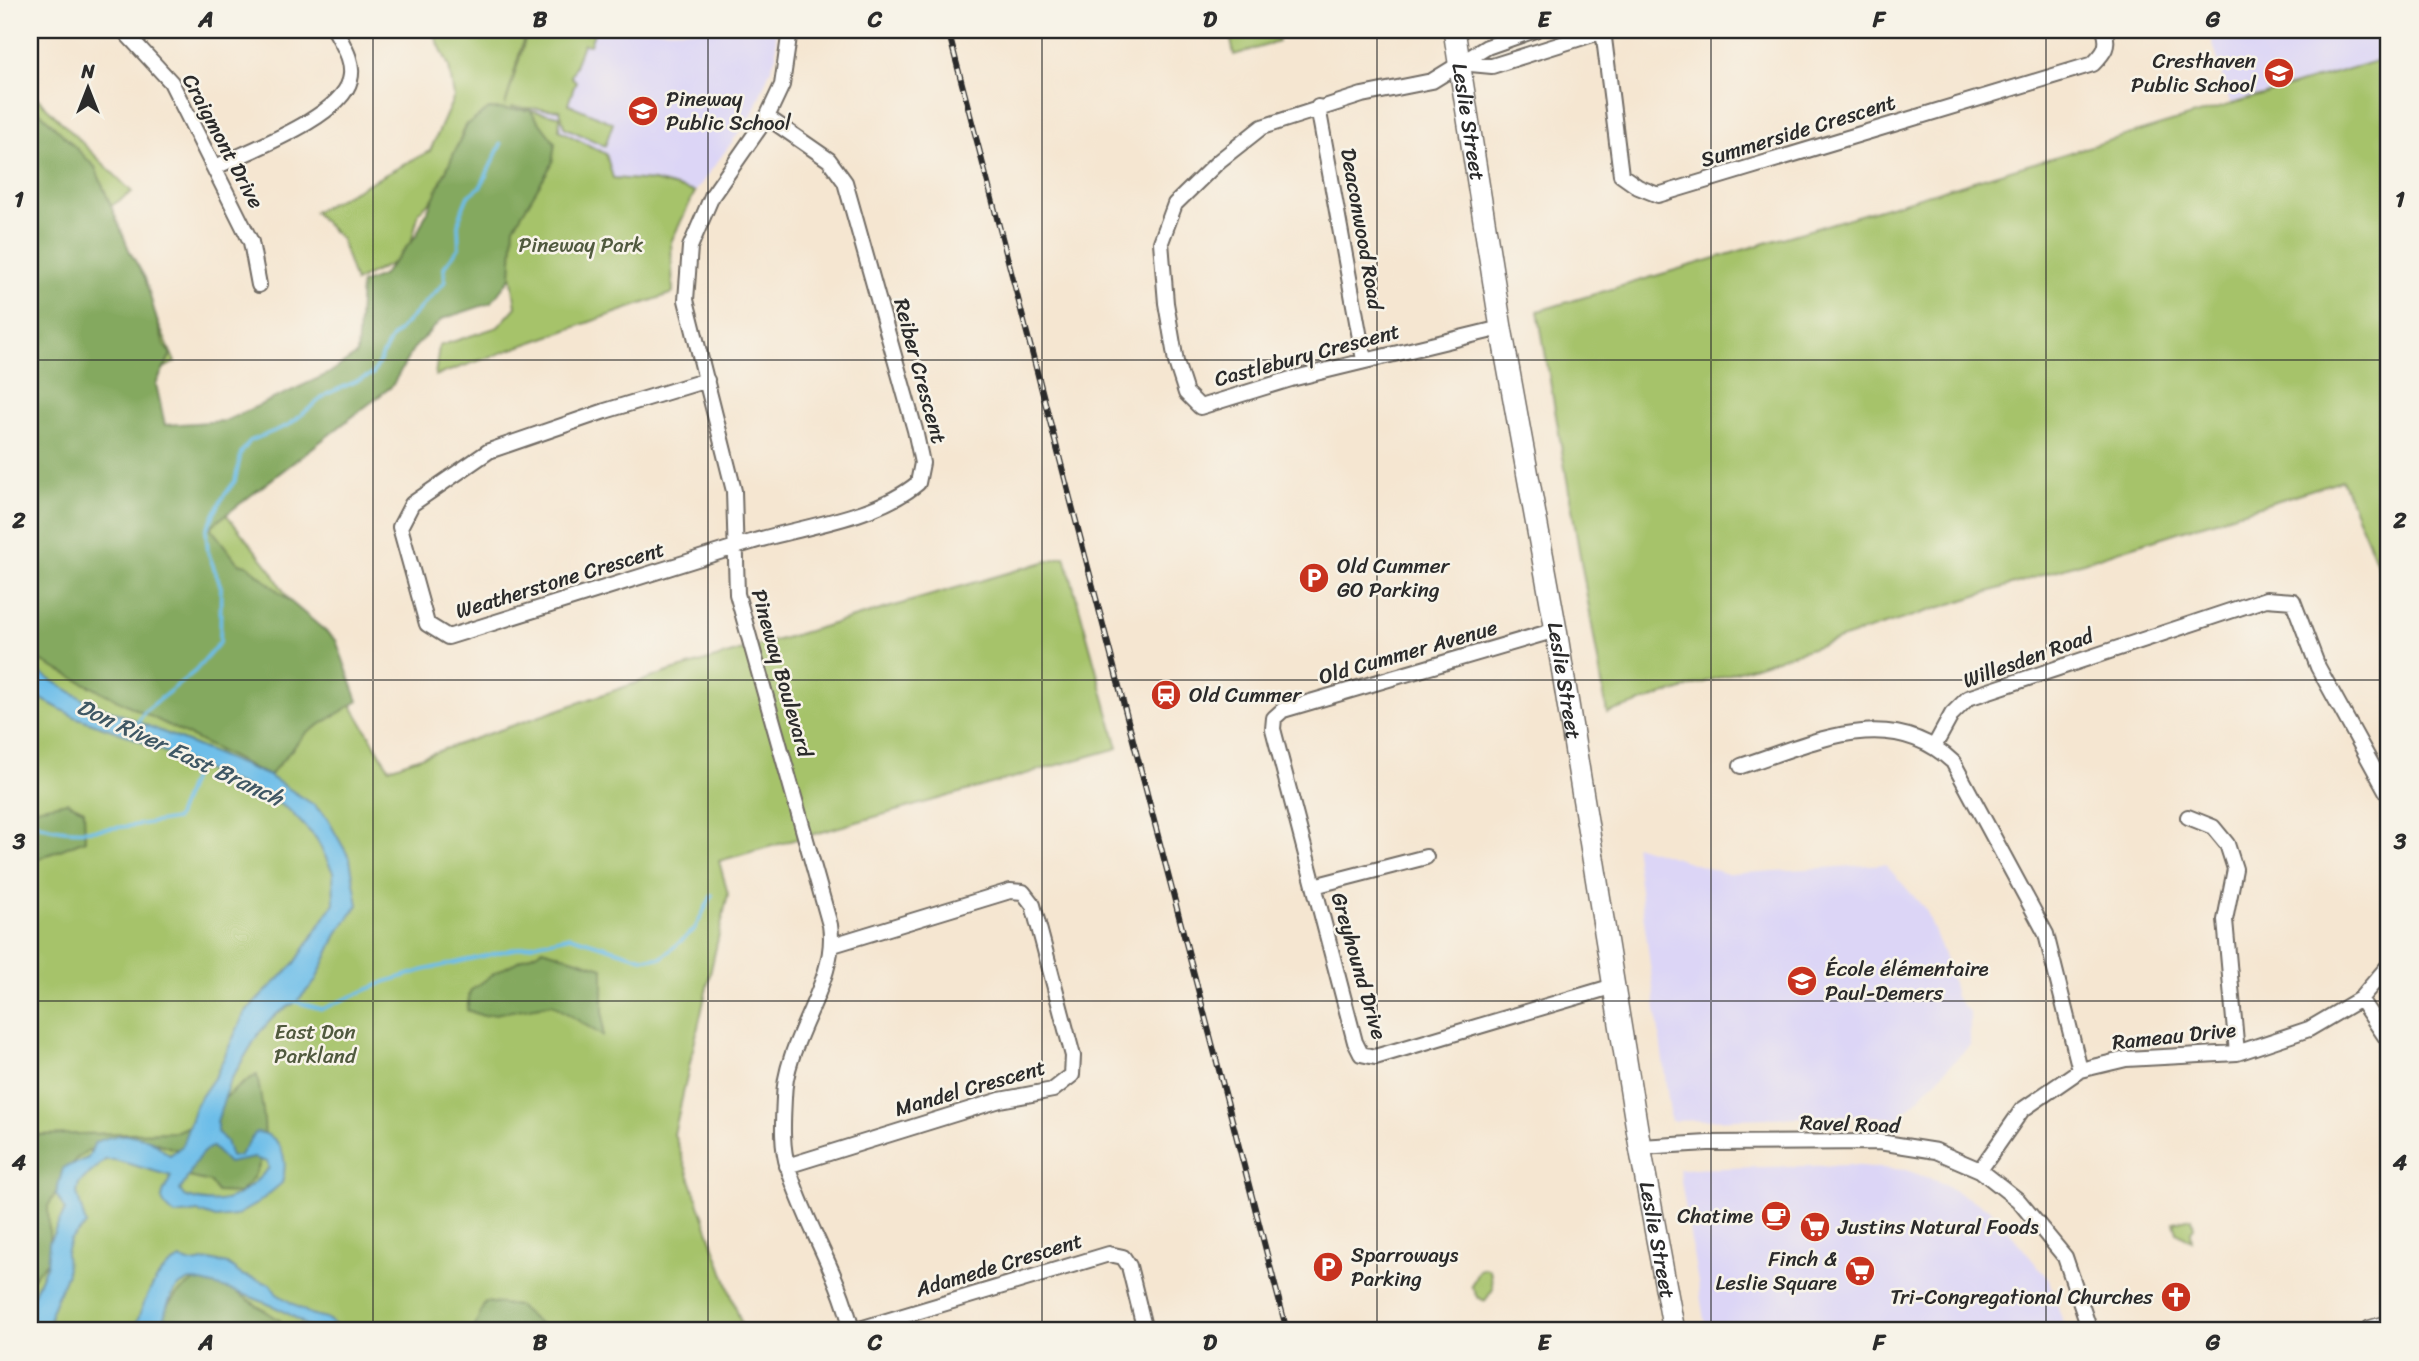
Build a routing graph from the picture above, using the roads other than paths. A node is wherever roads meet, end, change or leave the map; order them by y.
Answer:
1 (123, 30) edge
2 (335, 30) edge
3 (790, 30) edge
4 (1454, 30) edge
5 (1535, 30) edge
6 (1604, 30) edge
7 (2104, 30) edge
8 (1460, 63) junction
9 (1318, 107) junction
10 (767, 117) junction
11 (216, 167) junction
12 (259, 285) dead end
13 (1501, 328) junction
14 (1364, 360) junction
15 (707, 380) junction
16 (736, 547) junction
17 (1556, 630) junction
18 (1274, 718) joint
19 (1934, 745) junction
20 (1741, 766) dead end
21 (2389, 796) edge
22 (2188, 817) dead end
23 (1426, 857) dead end
24 (1314, 886) junction
25 (833, 945) junction
26 (2389, 965) edge
27 (1614, 986) junction
28 (2360, 999) junction
29 (2389, 1042) edge
30 (2236, 1053) junction
31 (2080, 1070) junction
32 (1640, 1147) junction
33 (787, 1166) junction
34 (1980, 1170) junction
35 (1671, 1325) edge
36 (2389, 1326) edge
37 (853, 1331) edge
38 (1145, 1331) edge
39 (2090, 1331) edge
40 (2371, 1331) edge

1 - 11 street, Craigmont Drive
2 - 11 street
3 - 10 street, Pineway Boulevard
4 - 8 main road, Leslie Street
5 - 8 street, Castlebury Crescent
6 - 7 street, Summerside Crescent
6 - 8 street
8 - 9 street, Castlebury Crescent
8 - 13 main road, Leslie Street
9 - 14 street, Deaconwood Road
9 - 14 street, Castlebury Crescent
10 - 15 street, Pineway Boulevard
10 - 16 street, Reiber Crescent
11 - 12 street, Craigmont Drive
13 - 14 street, Castlebury Crescent
13 - 17 main road, Leslie Street
15 - 16 street, Pineway Boulevard
15 - 16 street, Weatherstone Crescent
16 - 25 street, Pineway Boulevard
17 - 18 street, Old Cummer Avenue
17 - 27 main road, Leslie Street
18 - 24 street, Greyhound Drive
19 - 20 street
19 - 21 street, Willesden Road
19 - 31 street
22 - 30 street
23 - 24 street
24 - 27 street, Greyhound Drive
25 - 33 street, Pineway Boulevard
25 - 33 street, Mandel Crescent
26 - 28 street, Rameau Drive
27 - 32 main road, Leslie Street
28 - 29 street
28 - 30 street, Rameau Drive
30 - 31 street, Rameau Drive
31 - 34 street, Rameau Drive
32 - 34 street, Ravel Road
32 - 35 main road, Leslie Street
33 - 37 street, Pineway Boulevard
34 - 39 street, Ravel Road
36 - 40 main road
37 - 38 street, Adamede Crescent

